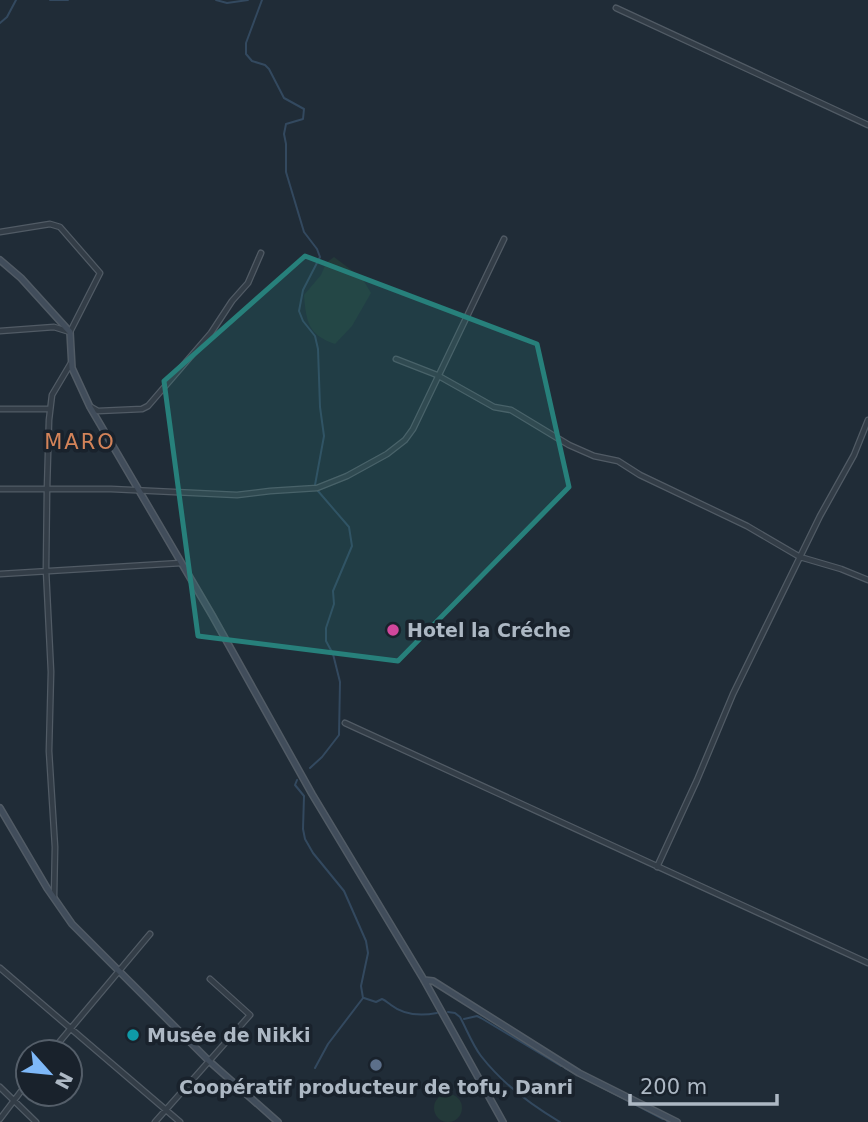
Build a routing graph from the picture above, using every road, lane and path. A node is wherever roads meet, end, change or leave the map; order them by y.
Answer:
1 (616, 8) dead end
2 (868, 125) edge
3 (0, 233) edge
4 (504, 239) dead end
5 (261, 253) dead end
6 (0, 260) edge
7 (0, 331) edge
8 (70, 332) junction
9 (396, 359) dead end
10 (71, 363) junction
11 (437, 375) junction
12 (90, 407) junction
13 (0, 409) edge
14 (50, 409) junction
15 (868, 420) edge
16 (0, 489) edge
17 (47, 489) junction
18 (137, 491) junction
19 (800, 557) junction
20 (181, 563) junction
21 (46, 570) junction
22 (0, 574) edge
23 (868, 580) edge
24 (345, 723) dead end
25 (0, 808) edge
26 (657, 867) junction
27 (54, 898) junction
28 (150, 934) dead end
29 (868, 963) edge
30 (0, 968) edge
31 (118, 970) junction
32 (210, 979) dead end
33 (424, 980) junction
34 (69, 1028) junction
35 (62, 1038) edge
36 (209, 1061) junction
37 (0, 1087) edge
38 (14, 1100) joint
39 (22, 1108) edge
40 (166, 1110) junction
41 (0, 1119) edge
42 (36, 1122) edge
43 (155, 1122) edge
44 (180, 1122) edge
45 (278, 1122) edge
46 (503, 1122) edge
47 (677, 1122) edge

1 - 2 street
3 - 8 street
4 - 11 street
5 - 12 street
6 - 8 street
7 - 8 street
8 - 10 street
9 - 11 street
10 - 12 street
10 - 14 street
11 - 18 street
11 - 19 street
12 - 18 street
13 - 14 street
14 - 17 street
15 - 19 street
16 - 17 street
17 - 18 street
17 - 21 street
18 - 20 street
19 - 23 street
19 - 26 street
20 - 21 street
20 - 33 street
21 - 22 street
21 - 27 street
24 - 26 street
25 - 27 street
26 - 29 street
27 - 31 street
28 - 31 street
30 - 34 street
31 - 34 street
31 - 36 street
32 - 36 street
33 - 46 street
33 - 47 street
34 - 35 street
34 - 40 street
36 - 40 street
36 - 45 street
37 - 38 street
38 - 41 street
39 - 42 street
40 - 43 street
40 - 44 street

